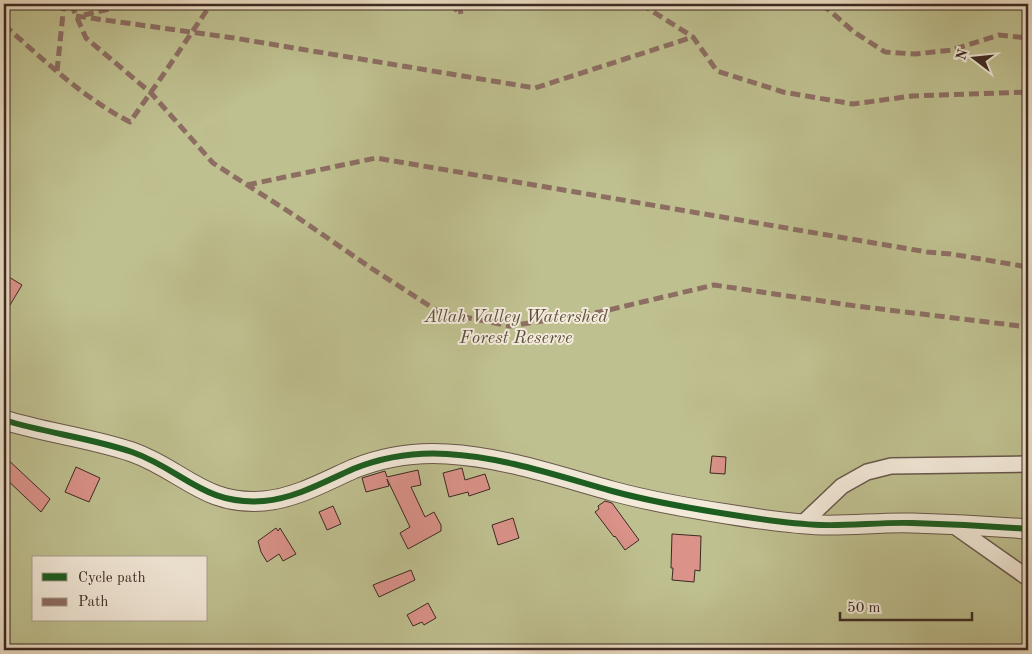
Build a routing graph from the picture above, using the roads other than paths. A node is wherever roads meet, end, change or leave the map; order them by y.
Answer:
1 (4, 420) edge
2 (1028, 464) edge
3 (802, 524) junction
4 (953, 525) junction
5 (1028, 529) edge
6 (1028, 578) edge

1 - 3 street
2 - 3 street
3 - 4 street
4 - 5 street
4 - 6 street

